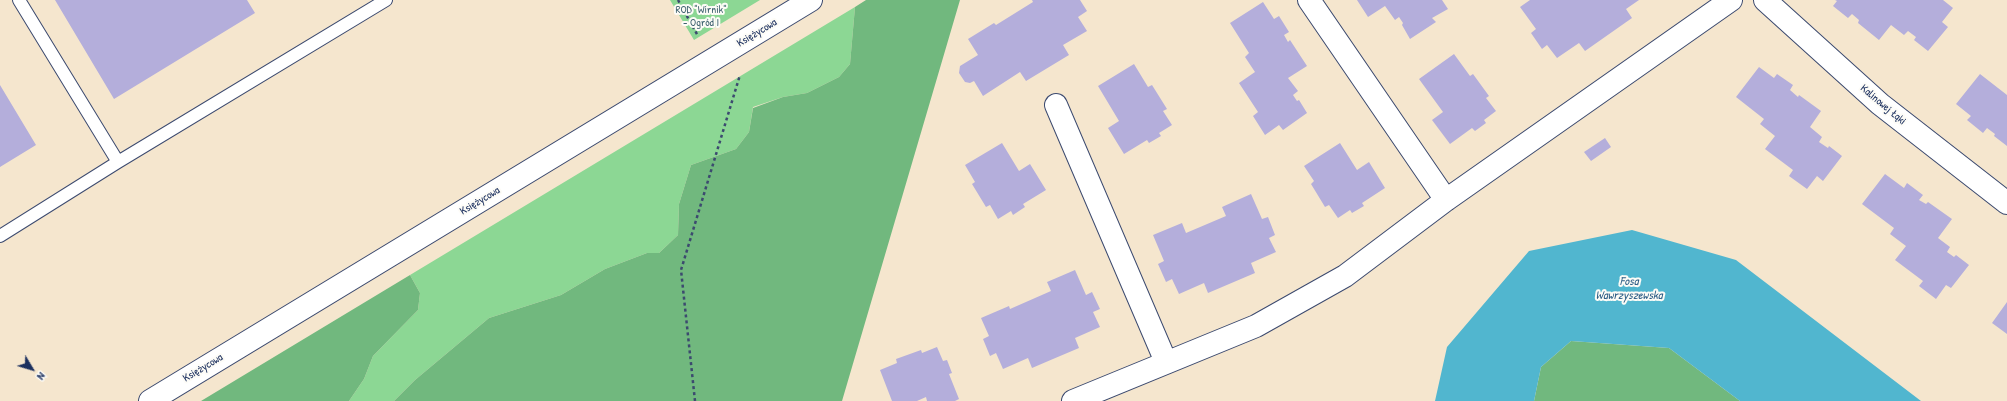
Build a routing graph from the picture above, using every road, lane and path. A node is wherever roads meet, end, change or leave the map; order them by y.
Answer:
1 (19, 0) edge
2 (386, 0) edge
3 (678, 0) edge
4 (811, 0) edge
5 (1309, 0) edge
6 (1731, 0) edge
7 (1765, 0) edge
8 (699, 37) dead end
9 (740, 73) dead end
10 (1056, 105) dead end
11 (118, 162) junction
12 (1446, 200) junction
13 (2007, 203) edge
14 (0, 236) edge
15 (1166, 362) junction
16 (150, 401) edge
17 (695, 401) edge
18 (1072, 401) edge

1 - 11 lane
2 - 11 lane
3 - 8 path
4 - 16 street, Księżycowa
5 - 12 street
6 - 12 street
7 - 13 street, Kalinowej Łąki
9 - 17 path
10 - 15 street
11 - 14 lane
12 - 15 street
15 - 18 street

